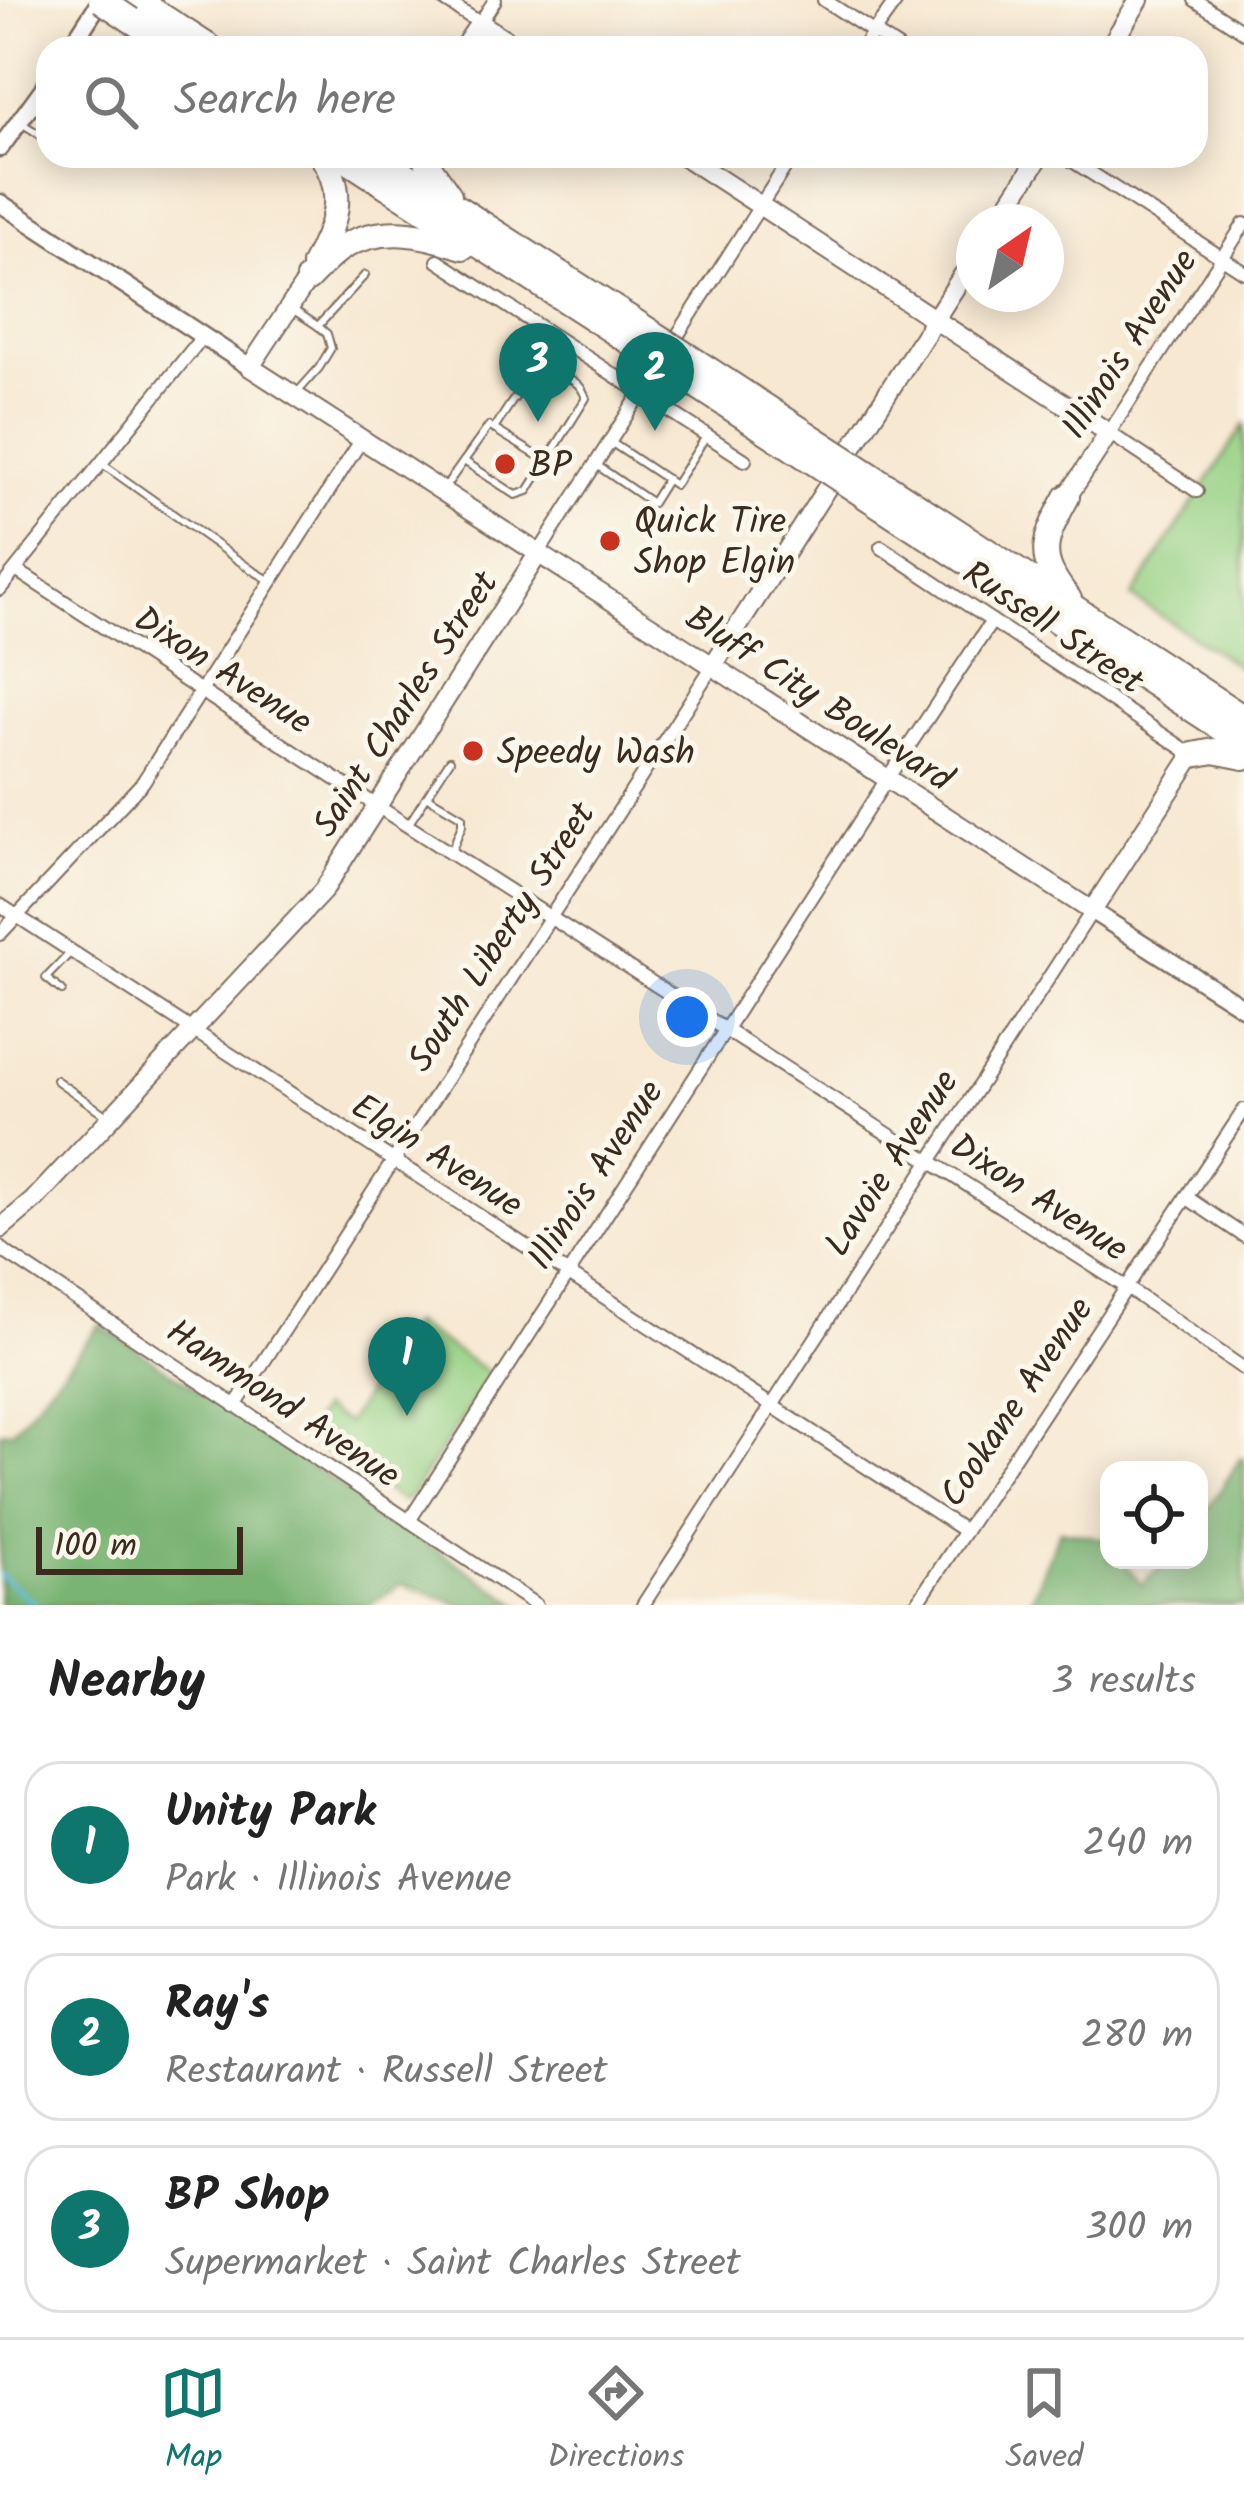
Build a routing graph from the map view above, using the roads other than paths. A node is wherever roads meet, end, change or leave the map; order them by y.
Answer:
1 (101, 0) edge
2 (444, 0) edge
3 (495, 0) edge
4 (824, 0) edge
5 (885, 0) edge
6 (897, 0) edge
7 (1139, 0) edge
8 (1195, 0) edge
9 (138, 8) edge
10 (480, 23) junction
11 (873, 32) junction
12 (1244, 32) edge
13 (78, 36) edge
14 (163, 36) edge
15 (189, 36) edge
16 (472, 36) edge
17 (500, 36) edge
18 (870, 36) edge
19 (879, 36) edge
20 (1116, 36) edge
21 (36, 99) edge
22 (20, 122) junction
23 (36, 132) edge
24 (0, 148) edge
25 (328, 168) edge
26 (359, 168) edge
27 (396, 168) edge
28 (432, 168) edge
29 (702, 168) edge
30 (784, 168) edge
31 (1032, 168) edge
32 (1083, 168) edge
33 (0, 203) edge
34 (1009, 204) edge
35 (760, 206) junction
36 (467, 214) junction
37 (1244, 224) edge
38 (1222, 257) junction
39 (438, 261) dead end
40 (1244, 272) edge
41 (521, 273) junction
42 (365, 274) dead end
43 (308, 279) junction
44 (956, 286) edge
45 (289, 308) junction
46 (934, 320) junction
47 (318, 326) junction
48 (623, 326) junction
49 (203, 336) junction
50 (250, 367) junction
51 (640, 390) junction
52 (295, 396) junction
53 (494, 429) junction
54 (1109, 433) junction
55 (706, 434) junction
56 (362, 439) junction
57 (609, 441) junction
58 (745, 460) dead end
59 (464, 461) junction
60 (546, 461) junction
61 (101, 464) junction
62 (595, 464) junction
63 (667, 479) junction
64 (442, 491) junction
65 (1196, 491) dead end
66 (877, 492) junction
67 (1067, 497) joint
68 (881, 547) dead end
69 (538, 554) junction
70 (16, 570) junction
71 (272, 581) junction
72 (0, 589) edge
73 (1082, 614) junction
74 (992, 621) junction
75 (712, 667) junction
76 (203, 691) junction
77 (1244, 718) edge
78 (1244, 743) edge
79 (1193, 755) junction
80 (1244, 757) edge
81 (450, 760) dead end
82 (887, 779) junction
83 (427, 796) junction
84 (377, 806) junction
85 (408, 825) junction
86 (451, 852) junction
87 (0, 905) edge
88 (1092, 911) junction
89 (17, 916) junction
90 (552, 917) junction
91 (0, 934) edge
92 (72, 952) junction
93 (62, 991) dead end
94 (1244, 1008) edge
95 (191, 1029) junction
96 (728, 1029) junction
97 (56, 1080) dead end
98 (1244, 1110) edge
99 (110, 1118) junction
100 (930, 1161) junction
101 (393, 1162) junction
102 (1186, 1197) junction
103 (0, 1229) edge
104 (1244, 1236) edge
105 (0, 1246) edge
106 (568, 1274) junction
107 (1126, 1287) junction
108 (1244, 1369) edge
109 (235, 1406) junction
110 (772, 1407) junction
111 (409, 1521) junction
112 (965, 1531) junction
113 (536, 1605) edge
114 (643, 1605) edge
115 (916, 1605) edge

1 - 9 highway, bridge
1 - 13 street
2 - 10 street
3 - 10 street
4 - 11 street
5 - 11 street
6 - 11 street
7 - 20 main road
8 - 12 street
9 - 14 highway
9 - 15 highway
10 - 16 main road
10 - 17 main road
11 - 18 street
11 - 19 street
21 - 22 street
22 - 23 lane
22 - 24 street
25 - 43 highway
26 - 41 highway
27 - 36 highway
28 - 36 highway
29 - 35 main road
30 - 35 street, Saint Charles Street
31 - 34 main road
32 - 38 street
33 - 49 street, Bluff City Boulevard
35 - 46 main road
35 - 51 street, Saint Charles Street
36 - 48 highway
37 - 38 street, Illinois Avenue
38 - 40 street
38 - 54 street, Illinois Avenue
39 - 51 street
41 - 43 highway
41 - 48 highway
42 - 47 lane
43 - 45 main road
44 - 46 main road, South Liberty Street
45 - 47 lane
45 - 50 main road
46 - 54 main road
46 - 75 main road, South Liberty Street
47 - 52 lane
48 - 66 highway, bridge
49 - 50 street, Bluff City Boulevard
49 - 61 street
50 - 52 main road, Bluff City Boulevard
51 - 55 street
51 - 57 street, Saint Charles Street
52 - 56 main road, Bluff City Boulevard
53 - 59 lane
53 - 60 lane
53 - 60 lane
54 - 65 street
54 - 67 main road, Illinois Avenue
55 - 58 street
55 - 63 lane
56 - 64 main road, Bluff City Boulevard
56 - 71 street
57 - 62 street, Saint Charles Street
57 - 63 lane
59 - 60 lane
59 - 64 lane
61 - 70 street
61 - 71 lane
62 - 63 lane
62 - 69 street, Saint Charles Street
64 - 69 main road, Bluff City Boulevard
66 - 73 highway
66 - 78 highway
67 - 73 highway
68 - 74 street, Russell Street
69 - 75 main road, Bluff City Boulevard
69 - 84 main road, Saint Charles Street
70 - 72 street
70 - 76 street, Dixon Avenue
71 - 76 street
73 - 77 highway
74 - 79 street, Russell Street
74 - 82 street, Illinois Avenue
75 - 82 main road, Bluff City Boulevard
75 - 90 street, South Liberty Street
76 - 84 street, Dixon Avenue
76 - 89 street
79 - 80 highway
79 - 88 main road, Lavoie Avenue
81 - 83 lane
82 - 88 main road, Bluff City Boulevard
82 - 96 street, Illinois Avenue
83 - 85 lane
83 - 86 lane
84 - 85 street, Dixon Avenue
84 - 95 main road, Saint Charles Street
85 - 86 street, Dixon Avenue
86 - 90 street, Dixon Avenue
87 - 89 street, Elgin Avenue
88 - 94 street, Bluff City Boulevard
88 - 100 street, Lavoie Avenue
89 - 91 street
89 - 92 street, Elgin Avenue
90 - 96 street, Dixon Avenue
90 - 101 street, South Liberty Street
92 - 93 lane
92 - 95 street, Elgin Avenue
95 - 99 main road, Saint Charles Street
95 - 101 street, Elgin Avenue
96 - 100 street, Dixon Avenue
96 - 106 street, Illinois Avenue
97 - 99 lane
98 - 102 street, Cookane Avenue
99 - 103 main road, Saint Charles Street
100 - 107 street, Dixon Avenue
100 - 110 street, Lavoie Avenue
101 - 106 street, Elgin Avenue
101 - 109 street, South Liberty Street
102 - 104 street
102 - 107 street, Cookane Avenue
105 - 109 street, Hammond Avenue
106 - 110 street, Elgin Avenue
106 - 111 street, Illinois Avenue
107 - 108 street, Dixon Avenue
107 - 112 street, Cookane Avenue
109 - 111 street, Hammond Avenue
110 - 112 street, Elgin Avenue
110 - 114 street, Lavoie Avenue
111 - 113 street, Hammond Avenue
112 - 115 street, Cookane Avenue

